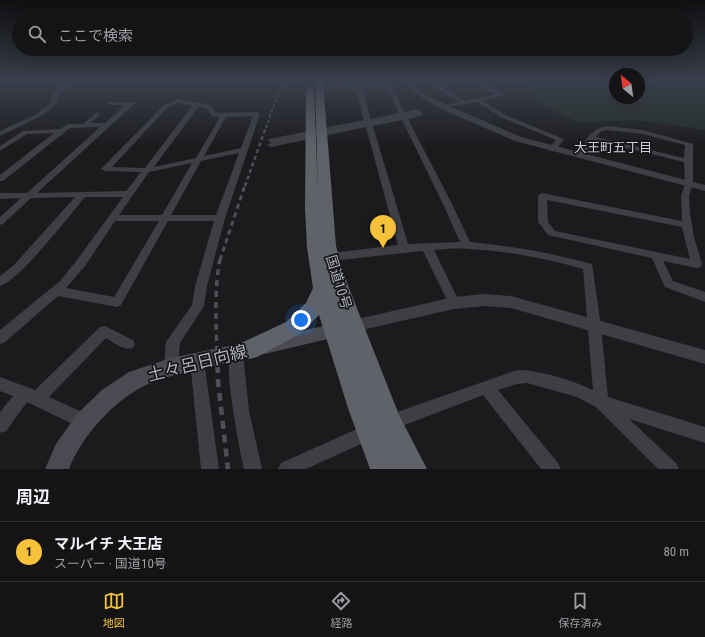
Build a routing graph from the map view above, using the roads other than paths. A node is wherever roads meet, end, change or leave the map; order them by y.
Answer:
1 (53, 104) edge
2 (133, 104) edge
3 (171, 104) edge
4 (190, 104) edge
5 (316, 104) edge
6 (363, 104) edge
7 (397, 104) edge
8 (437, 104) edge
9 (461, 104) edge
10 (484, 104) edge
11 (196, 105) junction
12 (444, 108) junction
13 (98, 114) dead end
14 (224, 115) junction
15 (403, 116) junction
16 (368, 123) junction
17 (106, 125) junction
18 (85, 126) junction
19 (60, 131) junction
20 (0, 134) edge
21 (316, 134) junction
22 (592, 138) junction
23 (272, 143) dead end
24 (0, 149) edge
25 (552, 149) junction
26 (244, 150) junction
27 (581, 156) junction
28 (198, 159) junction
29 (688, 161) junction
30 (149, 170) junction
31 (0, 179) edge
32 (689, 184) junction
33 (705, 188) edge
34 (129, 194) junction
35 (82, 195) junction
36 (0, 196) edge
37 (28, 196) junction
38 (113, 218) junction
39 (220, 218) junction
40 (165, 219) junction
41 (0, 222) edge
42 (687, 225) junction
43 (466, 245) junction
44 (427, 247) junction
45 (404, 248) junction
46 (656, 256) junction
47 (331, 257) junction
48 (0, 282) edge
49 (322, 289) junction
50 (56, 291) junction
51 (705, 297) edge
52 (454, 303) junction
53 (353, 326) junction
54 (595, 326) junction
55 (333, 332) junction
56 (0, 338) edge
57 (128, 344) dead end
58 (242, 351) junction
59 (705, 357) edge
60 (197, 361) junction
61 (171, 367) junction
62 (0, 384) edge
63 (486, 387) junction
64 (30, 396) junction
65 (601, 402) junction
66 (85, 422) junction
67 (389, 422) junction
68 (0, 425) edge
69 (368, 432) junction
70 (705, 435) edge
71 (208, 468) edge
72 (57, 469) edge
73 (253, 469) edge
74 (287, 469) edge
75 (384, 469) edge
76 (413, 469) edge
77 (552, 469) edge
78 (670, 469) edge

1 - 20 street
2 - 17 street
3 - 30 street
4 - 11 street
5 - 21 highway, 国道10号
6 - 16 street
7 - 15 street
8 - 12 street
9 - 12 street
10 - 25 street
11 - 14 street
11 - 30 street
12 - 25 street
13 - 18 street
14 - 26 street
14 - 28 street
15 - 16 street
15 - 43 street
16 - 21 street
16 - 45 street
17 - 18 street
17 - 37 street
18 - 19 street
19 - 24 street
19 - 31 street
21 - 23 street
21 - 47 highway, 国道10号
21 - 49 highway, 国道10号
22 - 27 street
22 - 29 street
22 - 29 street
25 - 27 street
26 - 28 street
26 - 39 street
27 - 32 street
28 - 30 street
28 - 40 street
29 - 32 street
30 - 34 street
32 - 33 street
32 - 42 street
34 - 35 street
34 - 38 street
35 - 37 street
35 - 48 street
36 - 37 street
37 - 41 street
38 - 40 street
38 - 50 street
39 - 40 street
39 - 61 street
40 - 50 street
42 - 46 street
42 - 46 street
43 - 44 street
43 - 54 street
44 - 45 street
44 - 52 street
45 - 47 street
46 - 51 street
47 - 53 highway, 国道10号
49 - 55 highway, 国道10号
49 - 58 highway
50 - 56 street
52 - 53 street
52 - 54 street
53 - 55 main road, 土々呂日向線
53 - 67 highway, 国道10号
54 - 59 street
54 - 65 street
55 - 58 main road, 土々呂日向線
55 - 69 highway, 国道10号
57 - 64 street
58 - 60 main road, 土々呂日向線
58 - 73 street
60 - 61 main road, 土々呂日向線
60 - 71 street
61 - 66 main road, 土々呂日向線
62 - 64 street
63 - 65 street
63 - 67 street
63 - 77 street
64 - 66 street
64 - 68 street
65 - 70 street
65 - 78 street
66 - 72 main road, 土々呂日向線
67 - 76 highway, 国道10号
69 - 74 street
69 - 75 highway, 国道10号

